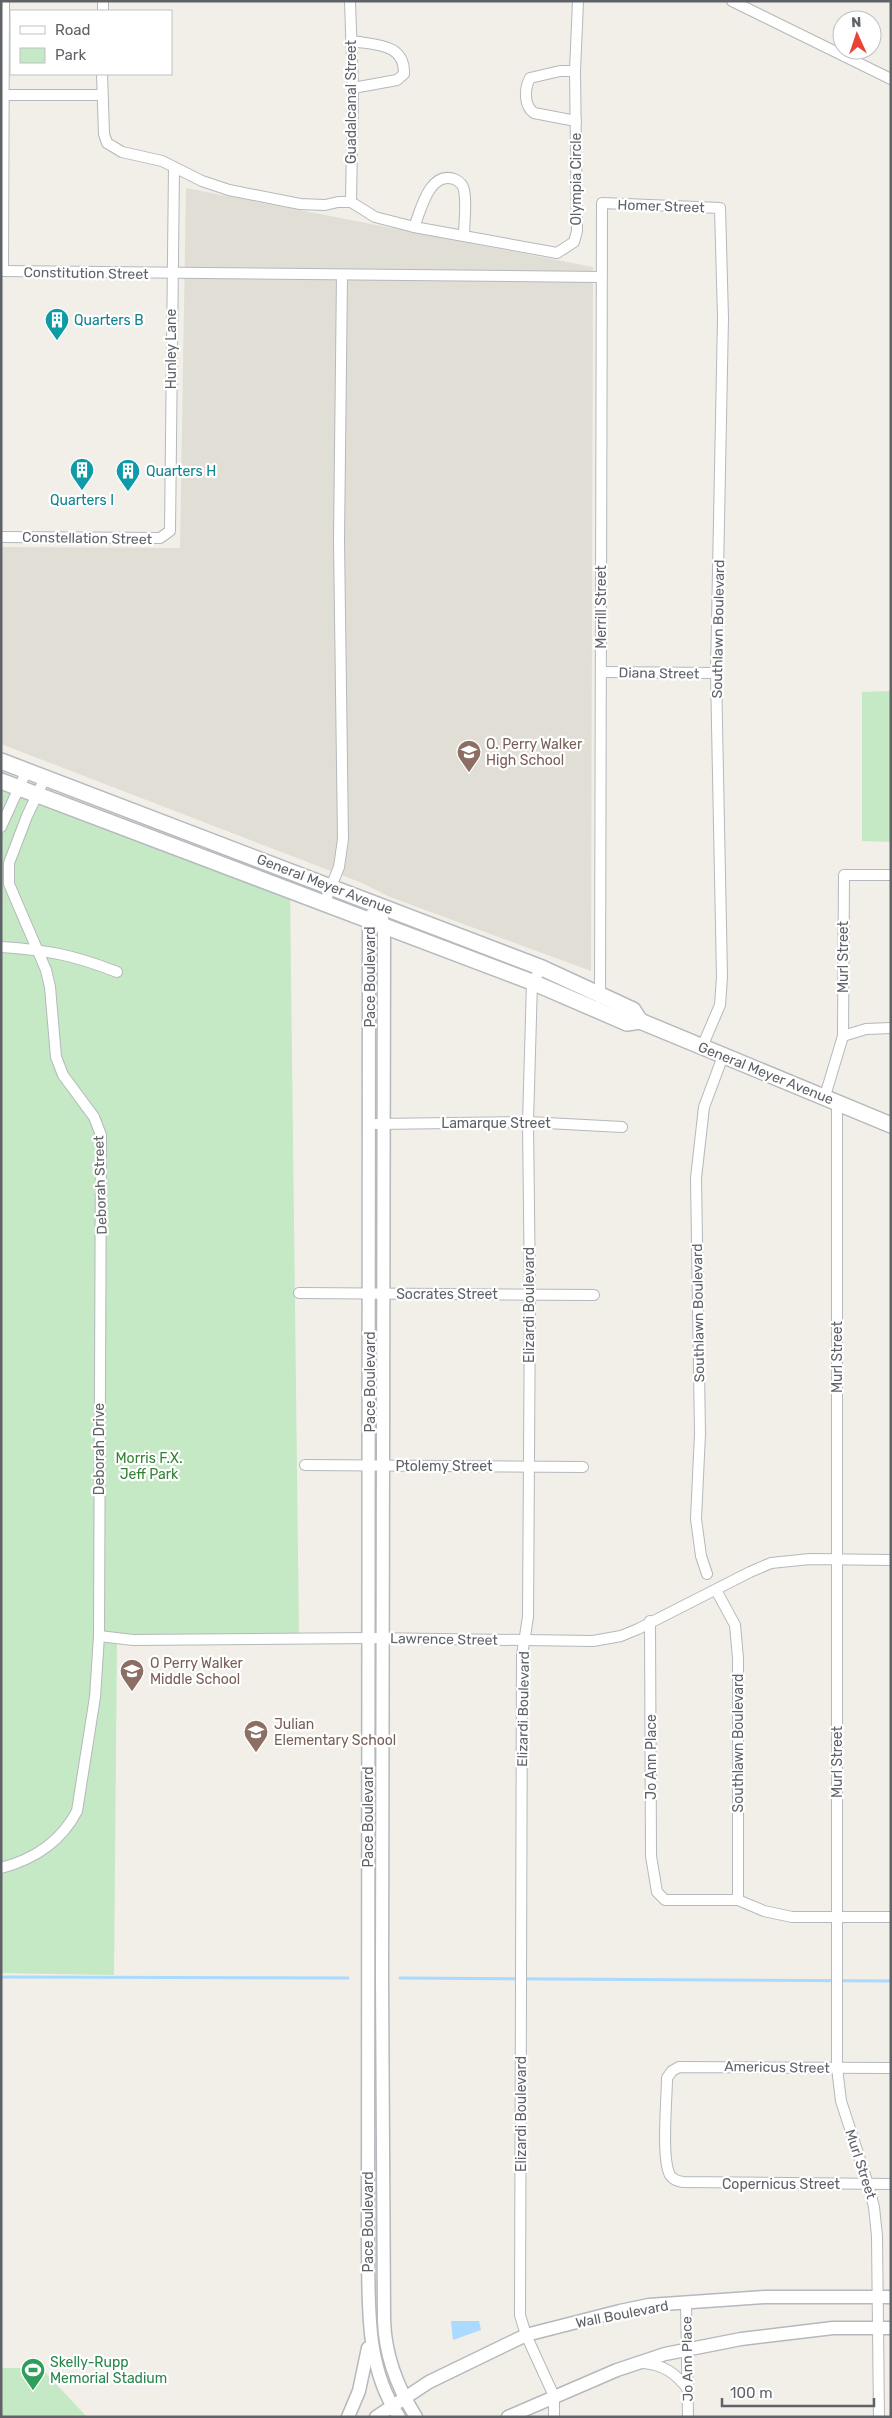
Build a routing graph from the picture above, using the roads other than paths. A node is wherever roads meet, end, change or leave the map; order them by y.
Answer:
1 (4, 1) edge
2 (350, 1) edge
3 (578, 1) edge
4 (732, 1) edge
5 (352, 41) junction
6 (575, 72) junction
7 (102, 75) edge
8 (891, 79) edge
9 (353, 88) junction
10 (5, 95) junction
11 (102, 95) junction
12 (576, 121) junction
13 (174, 168) junction
14 (351, 202) junction
15 (602, 204) joint
16 (720, 208) joint
17 (414, 227) junction
18 (464, 236) junction
19 (2, 271) edge
20 (171, 274) junction
21 (342, 275) junction
22 (601, 277) junction
23 (170, 531) joint
24 (1, 537) edge
25 (601, 672) junction
26 (716, 674) junction
27 (1, 761) edge
28 (27, 770) junction
29 (45, 778) junction
30 (1, 781) edge
31 (19, 788) junction
32 (37, 794) junction
33 (1, 827) edge
34 (891, 875) edge
35 (332, 887) junction
36 (324, 904) junction
37 (378, 904) junction
38 (369, 921) junction
39 (384, 926) junction
40 (1, 947) edge
41 (36, 949) junction
42 (542, 968) junction
43 (118, 972) dead end
44 (532, 982) junction
45 (602, 995) junction
46 (594, 1009) junction
47 (640, 1021) junction
48 (891, 1028) edge
49 (842, 1036) junction
50 (702, 1047) junction
51 (723, 1056) junction
52 (831, 1099) junction
53 (528, 1122) junction
54 (370, 1124) junction
55 (384, 1124) junction
56 (891, 1125) edge
57 (622, 1127) dead end
58 (299, 1293) dead end
59 (370, 1294) junction
60 (385, 1294) junction
61 (530, 1295) junction
62 (594, 1295) dead end
63 (100, 1321) joint
64 (305, 1465) dead end
65 (370, 1466) junction
66 (384, 1466) junction
67 (528, 1466) junction
68 (583, 1467) dead end
69 (837, 1560) junction
70 (891, 1560) edge
71 (707, 1574) dead end
72 (716, 1590) junction
73 (650, 1621) junction
74 (99, 1636) junction
75 (369, 1638) junction
76 (384, 1638) junction
77 (526, 1641) junction
78 (368, 1799) junction
79 (383, 1799) junction
80 (1, 1868) edge
81 (738, 1900) junction
82 (891, 1917) edge
83 (837, 1918) junction
84 (367, 2000) junction
85 (382, 2000) junction
86 (837, 2068) junction
87 (891, 2068) edge
88 (368, 2155) junction
89 (382, 2155) junction
90 (672, 2178) joint
91 (868, 2184) junction
92 (891, 2184) edge
93 (884, 2297) edge
94 (686, 2302) junction
95 (369, 2305) junction
96 (383, 2305) junction
97 (877, 2328) junction
98 (891, 2328) edge
99 (526, 2335) junction
100 (370, 2336) junction
101 (687, 2349) junction
102 (640, 2362) junction
103 (688, 2389) junction
104 (554, 2396) junction
105 (404, 2397) junction
106 (395, 2411) edge
107 (348, 2417) edge
108 (376, 2417) edge
109 (416, 2417) edge
110 (508, 2417) edge
111 (554, 2417) edge
112 (688, 2417) edge
113 (879, 2417) edge

1 - 10 street
2 - 5 street, Guadalcanal Street
3 - 6 street, Olympia Circle
4 - 8 street
5 - 9 street, Guadalcanal Street
5 - 9 street
6 - 12 street, Olympia Circle
6 - 12 street
7 - 11 street
9 - 14 street, Guadalcanal Street
10 - 11 street
10 - 19 street
11 - 13 street
12 - 18 street, Olympia Circle
13 - 14 street
13 - 20 street, Hunley Lane
14 - 17 street, Olympia Circle
15 - 16 street, Homer Street
15 - 22 street, Merrill Street
16 - 26 street, Southlawn Boulevard
17 - 18 street, Olympia Circle
17 - 18 street
19 - 20 street, Constitution Street
20 - 21 street, Constitution Street
20 - 23 street, Hunley Lane
21 - 22 street, Constitution Street
21 - 35 street
22 - 25 street, Merrill Street
23 - 24 street, Constellation Street
25 - 26 street, Diana Street
25 - 45 street, Merrill Street
26 - 50 street, Southlawn Boulevard
27 - 28 main road, General Meyer Avenue
28 - 29 main road, General Meyer Avenue
28 - 31 street
29 - 32 street, Deborah Street
29 - 35 main road, General Meyer Avenue
30 - 31 main road, General Meyer Avenue
31 - 32 main road, General Meyer Avenue
31 - 33 street
32 - 36 main road, General Meyer Avenue
32 - 41 street, Deborah Street
34 - 49 street, Murl Street
35 - 36 street
35 - 37 main road, General Meyer Avenue
36 - 38 main road, General Meyer Avenue
37 - 38 street, Pace Boulevard
37 - 39 street, Pace Boulevard
37 - 42 main road, General Meyer Avenue
38 - 39 main road, General Meyer Avenue
38 - 54 street, Pace Boulevard
39 - 44 main road, General Meyer Avenue
39 - 55 street, Pace Boulevard
40 - 41 street
41 - 43 street
41 - 63 street, Deborah Street
42 - 44 street
42 - 45 main road, General Meyer Avenue
44 - 46 main road, General Meyer Avenue
44 - 53 street, Elizardi Boulevard
45 - 46 street, Merrill Street
45 - 47 main road, General Meyer Avenue
46 - 47 main road, General Meyer Avenue
47 - 50 main road, General Meyer Avenue
48 - 49 street
49 - 52 street, Murl Street
50 - 51 main road, General Meyer Avenue
51 - 52 main road, General Meyer Avenue
51 - 71 street, Southlawn Boulevard
52 - 56 main road, General Meyer Avenue
52 - 69 street, Murl Street
53 - 55 street, Lamarque Street
53 - 57 street, Lamarque Street
53 - 61 street, Elizardi Boulevard
54 - 55 street, Lamarque Street
54 - 59 street, Pace Boulevard
55 - 60 street, Pace Boulevard
58 - 59 street, Socrates Street
59 - 60 street, Socrates Street
59 - 65 street, Pace Boulevard
60 - 61 street, Socrates Street
60 - 66 street, Pace Boulevard
61 - 62 street, Socrates Street
61 - 67 street, Elizardi Boulevard
63 - 74 street, Deborah Drive
64 - 65 street, Ptolemy Street
65 - 66 street, Ptolemy Street
65 - 75 street, Pace Boulevard
66 - 67 street, Ptolemy Street
66 - 76 street, Pace Boulevard
67 - 68 street, Ptolemy Street
67 - 77 street, Elizardi Boulevard
69 - 70 street, Lawrence Street
69 - 72 street, Lawrence Street
69 - 83 street, Murl Street
72 - 73 street, Lawrence Street
72 - 81 street, Southlawn Boulevard
73 - 77 street, Lawrence Street
73 - 81 street, Jo Ann Place
74 - 75 street, Lawrence Street
74 - 80 street
75 - 76 street, Lawrence Street
75 - 78 street, Pace Boulevard
76 - 77 street, Lawrence Street
76 - 79 street, Pace Boulevard
77 - 99 street, Elizardi Boulevard
78 - 79 street
78 - 84 street, Pace Boulevard
79 - 85 street, Pace Boulevard
81 - 83 street
82 - 83 street
83 - 86 street, Murl Street
84 - 85 street
84 - 88 street, Pace Boulevard
85 - 89 street, Pace Boulevard
86 - 87 street, Americus Street
86 - 90 street, Americus Street
86 - 91 street, Murl Street
88 - 89 street
88 - 95 street, Pace Boulevard
89 - 96 street, Pace Boulevard
90 - 91 street, Copernicus Street
91 - 92 street, Copernicus Street
91 - 93 street, Murl Street
93 - 94 street, Wall Boulevard
93 - 97 street, Murl Street
94 - 99 street, Wall Boulevard
94 - 101 street, Jo Ann Place
95 - 96 street
95 - 100 street, Pace Boulevard
96 - 105 street, Pace Boulevard
97 - 98 street
97 - 101 street
97 - 113 street, Murl Street
99 - 104 street, Elizardi Boulevard
99 - 105 street, Wall Boulevard
100 - 106 street, Pace Boulevard
100 - 107 street
101 - 102 street
101 - 103 street, Jo Ann Place
102 - 103 street
102 - 104 street
103 - 112 street, Jo Ann Place
104 - 110 street
104 - 111 street, Elizardi Boulevard
105 - 106 street, Wall Boulevard
105 - 109 street, Pace Boulevard
106 - 108 street, Wall Boulevard

